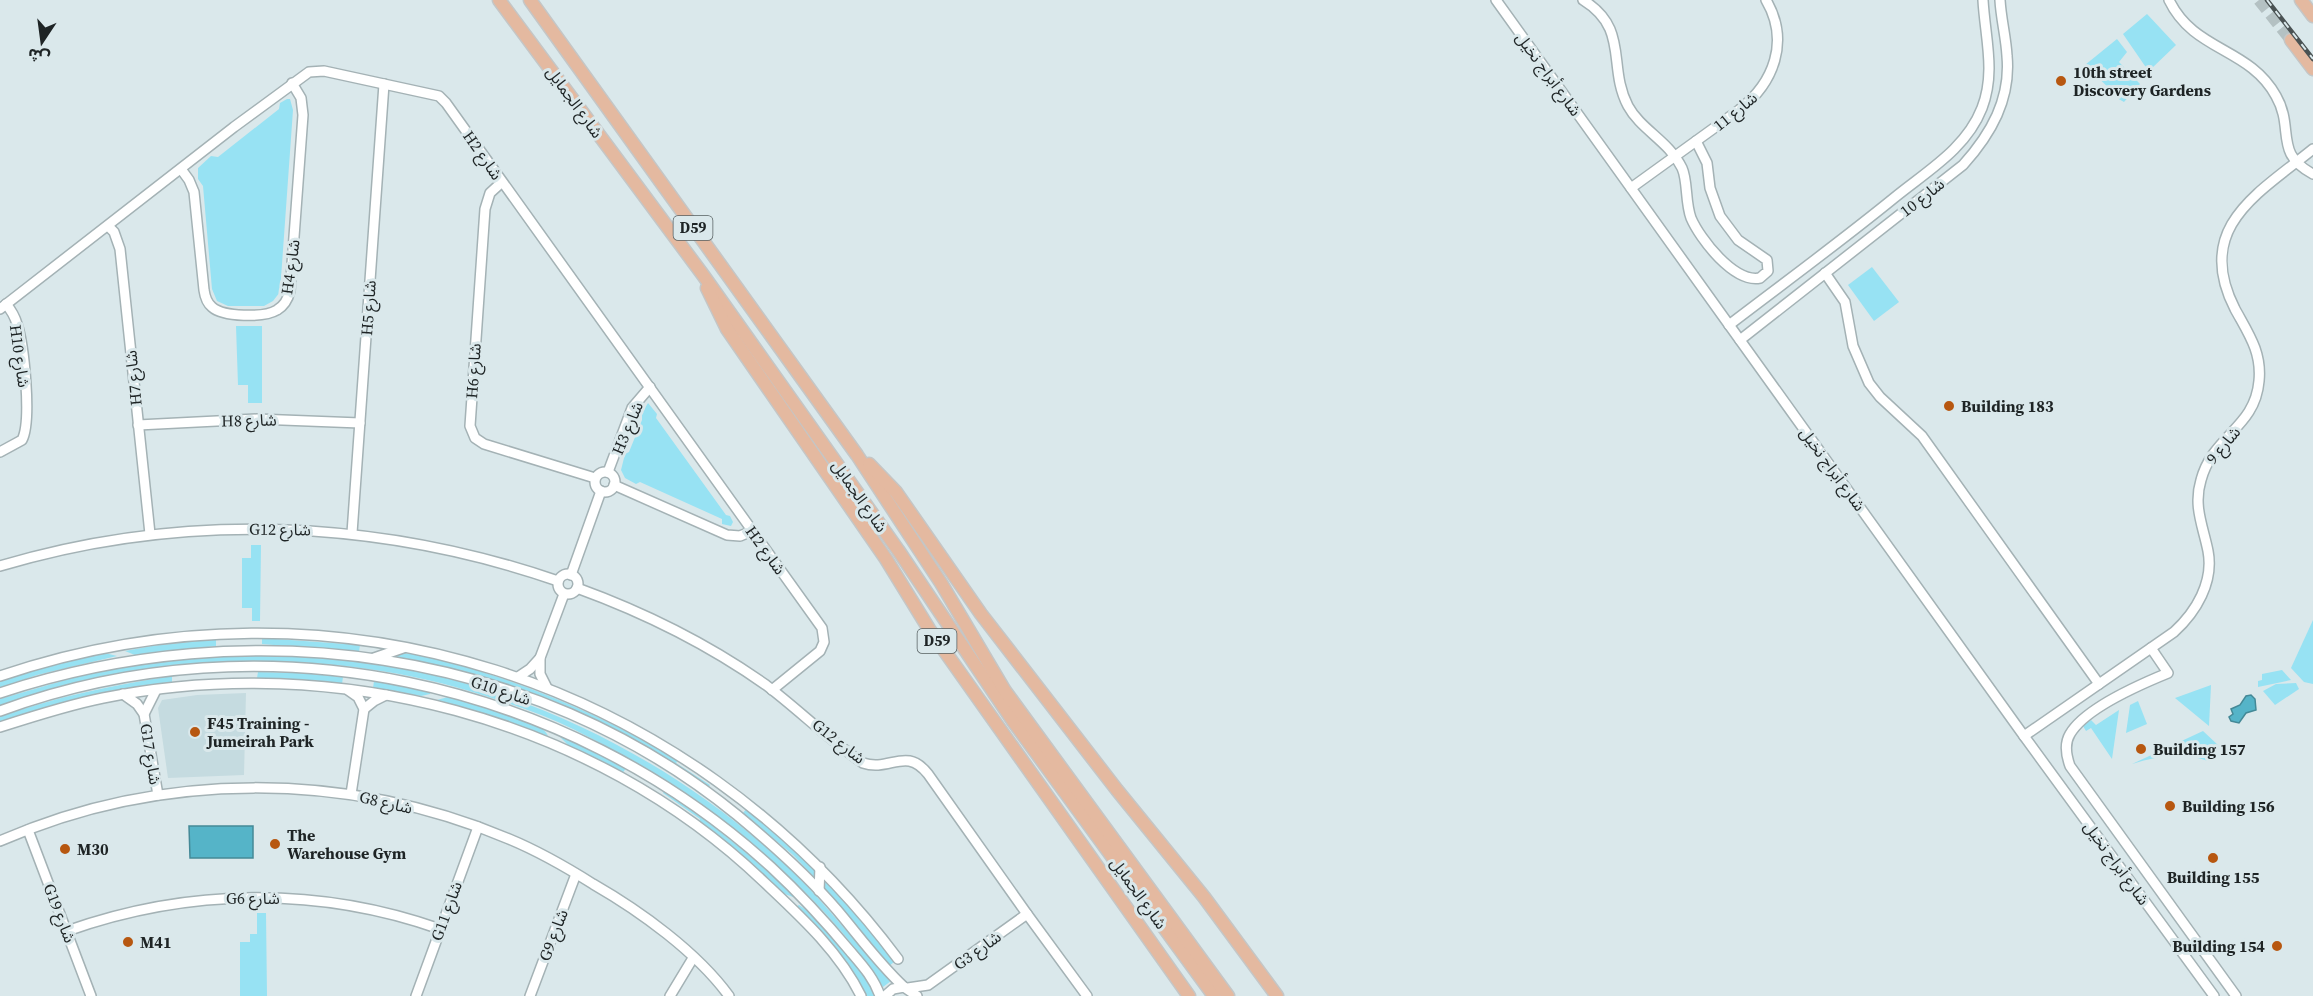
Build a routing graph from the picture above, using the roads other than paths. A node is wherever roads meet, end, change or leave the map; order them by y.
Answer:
1 (500, 0) edge
2 (530, 0) edge
3 (1496, 0) edge
4 (1583, 0) edge
5 (1766, 0) edge
6 (1983, 0) edge
7 (2000, 0) edge
8 (2169, 0) edge
9 (2301, 0) edge
10 (2313, 16) edge
11 (2291, 40) tunnel mouth
12 (2313, 69) edge
13 (292, 83) junction
14 (384, 84) junction
15 (1696, 141) junction
16 (2313, 149) edge
17 (1675, 157) junction
18 (2295, 163) junction
19 (181, 168) junction
20 (2313, 174) edge
21 (502, 182) junction
22 (1631, 188) junction
23 (108, 226) junction
24 (1816, 259) junction
25 (1825, 273) junction
26 (703, 275) junction
27 (1815, 281) junction
28 (3, 306) edge
29 (1729, 325) junction
30 (1740, 340) junction
31 (650, 387) junction
32 (360, 423) junction
33 (138, 425) junction
34 (0, 452) edge
35 (857, 455) junction
36 (608, 472) junction
37 (596, 478) junction
38 (614, 485) junction
39 (601, 491) junction
40 (752, 531) junction
41 (352, 533) junction
42 (150, 534) junction
43 (0, 566) edge
44 (571, 575) junction
45 (558, 581) junction
46 (577, 588) junction
47 (564, 594) junction
48 (406, 647) junction
49 (106, 648) junction
50 (2151, 648) junction
51 (372, 658) junction
52 (540, 658) junction
53 (131, 660) junction
54 (191, 669) junction
55 (0, 676) edge
56 (518, 677) junction
57 (209, 684) junction
58 (2099, 684) junction
59 (345, 688) junction
60 (548, 688) junction
61 (156, 690) junction
62 (446, 690) junction
63 (772, 690) junction
64 (0, 693) edge
65 (122, 694) junction
66 (386, 695) junction
67 (421, 702) junction
68 (364, 710) junction
69 (0, 711) edge
70 (144, 714) junction
71 (551, 726) junction
72 (0, 727) edge
73 (2024, 736) junction
74 (557, 747) junction
75 (1059, 774) junction
76 (351, 794) junction
77 (158, 795) junction
78 (478, 827) junction
79 (28, 830) junction
80 (0, 841) edge
81 (820, 867) junction
82 (576, 874) junction
83 (819, 891) junction
84 (780, 898) junction
85 (808, 903) junction
86 (1027, 914) junction
87 (440, 929) junction
88 (67, 931) junction
89 (2171, 937) junction
90 (693, 958) junction
91 (898, 959) dead end
92 (928, 985) junction
93 (906, 988) junction
94 (729, 994) edge
95 (91, 996) edge
96 (416, 996) edge
97 (530, 996) edge
98 (670, 996) edge
99 (861, 996) edge
100 (880, 996) edge
101 (885, 996) edge
102 (917, 996) edge
103 (924, 996) edge
104 (1087, 996) edge
105 (1189, 996) edge
106 (1214, 996) edge
107 (1228, 996) edge
108 (1276, 996) edge
109 (2207, 996) edge
110 (2214, 996) edge
111 (2236, 996) edge

1 - 26 main road, شارع الجمايل / D59
2 - 35 main road, شارع الجمايل / D59
3 - 22 street, شارع أبراج نخيل
4 - 17 street
5 - 15 street, شارع 11
6 - 24 street, شارع 10
7 - 25 street, شارع 10
8 - 18 street
9 - 10 main road
11 - 12 main road
13 - 14 street, H2 شارع
13 - 19 street, H2 شارع
13 - 19 street, H4 شارع
14 - 21 street, H2 شارع
14 - 32 street, H5 شارع
15 - 17 street, شارع 11
15 - 17 street
16 - 18 street, شارع 9
17 - 22 street, شارع 11
18 - 20 street
18 - 50 street, شارع 9
19 - 23 street, H2 شارع
21 - 31 street, H2 شارع
21 - 37 street, H6 شارع
22 - 29 street, شارع أبراج نخيل
23 - 28 street, H2 شارع
23 - 33 street, H7 شارع
24 - 27 street
24 - 29 street, شارع 10
25 - 27 street, شارع 10
25 - 58 street
26 - 75 main road, شارع الجمايل / D59
26 - 105 main road, D59
27 - 30 street, شارع 10
28 - 34 street, H10 شارع
29 - 30 street, شارع أبراج نخيل
30 - 73 street, شارع أبراج نخيل
31 - 36 street, H3 شارع
31 - 40 street, H2 شارع
32 - 33 street, H8 شارع
32 - 41 street, H5 شارع
33 - 42 street, H7 شارع
35 - 75 main road, شارع الجمايل / D59
35 - 108 main road, D59
36 - 37 street
36 - 38 street
37 - 39 street
38 - 39 street
38 - 40 street
39 - 44 street
40 - 63 street, H2 شارع
41 - 42 street, G12 شارع
41 - 45 street, G12 شارع
42 - 43 street, G12 شارع
44 - 45 street
44 - 46 street
45 - 47 street
46 - 47 street
46 - 63 street, G12 شارع
47 - 52 street
48 - 49 street, G10 شارع
48 - 51 street
48 - 56 street, G10 شارع
49 - 53 street
49 - 55 street, G10 شارع
50 - 58 street, شارع 9
50 - 111 street
51 - 53 street, G10 شارع
51 - 83 street, G10 شارع
52 - 56 street
52 - 60 street
53 - 64 street, G10 شارع
54 - 57 street
54 - 62 street, G10 شارع
54 - 69 street, G10 شارع
56 - 60 street, G10 شارع
57 - 59 street, G10 شارع
57 - 61 street, G10 شارع
58 - 73 street, شارع 9
59 - 66 street, G10 شارع
59 - 68 street
60 - 81 street, G10 شارع
61 - 65 street, G10 شارع
61 - 70 street, G17 شارع
62 - 67 street
62 - 71 street, G10 شارع
63 - 86 street, G12 شارع
65 - 70 street, G17 شارع
65 - 72 street, G10 شارع
66 - 67 street, G10 شارع
66 - 68 street
67 - 74 street, G10 شارع
68 - 76 street
70 - 77 street, G17 شارع
71 - 74 street
71 - 85 street, G10 شارع
73 - 89 street, شارع أبراج نخيل
74 - 84 street, G10 شارع
75 - 106 main road, شارع الجمايل / D59
75 - 107 main road, شارع الجمايل / D59
76 - 77 street, G8 شارع
76 - 78 street, G8 شارع
77 - 79 street, G8 شارع
78 - 82 street, G8 شارع
78 - 87 street, G11 شارع
79 - 80 street, G8 شارع
79 - 88 street, G19 شارع
81 - 83 street
81 - 91 street, G10 شارع
82 - 90 street, G8 شارع
82 - 97 street, G9 شارع
83 - 93 street, G10 شارع
84 - 85 street
84 - 99 street, G10 شارع
85 - 100 street, G10 شارع
86 - 92 street, G3 شارع
86 - 104 street, G12 شارع
87 - 88 street, G6 شارع
87 - 96 street, G11 شارع
88 - 95 street, G19 شارع
89 - 109 street, شارع أبراج نخيل
89 - 110 street, شارع أبراج نخيل
90 - 94 street, G8 شارع
90 - 98 street
92 - 93 street, G3 شارع
92 - 103 street
93 - 101 street, G3 شارع
93 - 102 street, G10 شارع

